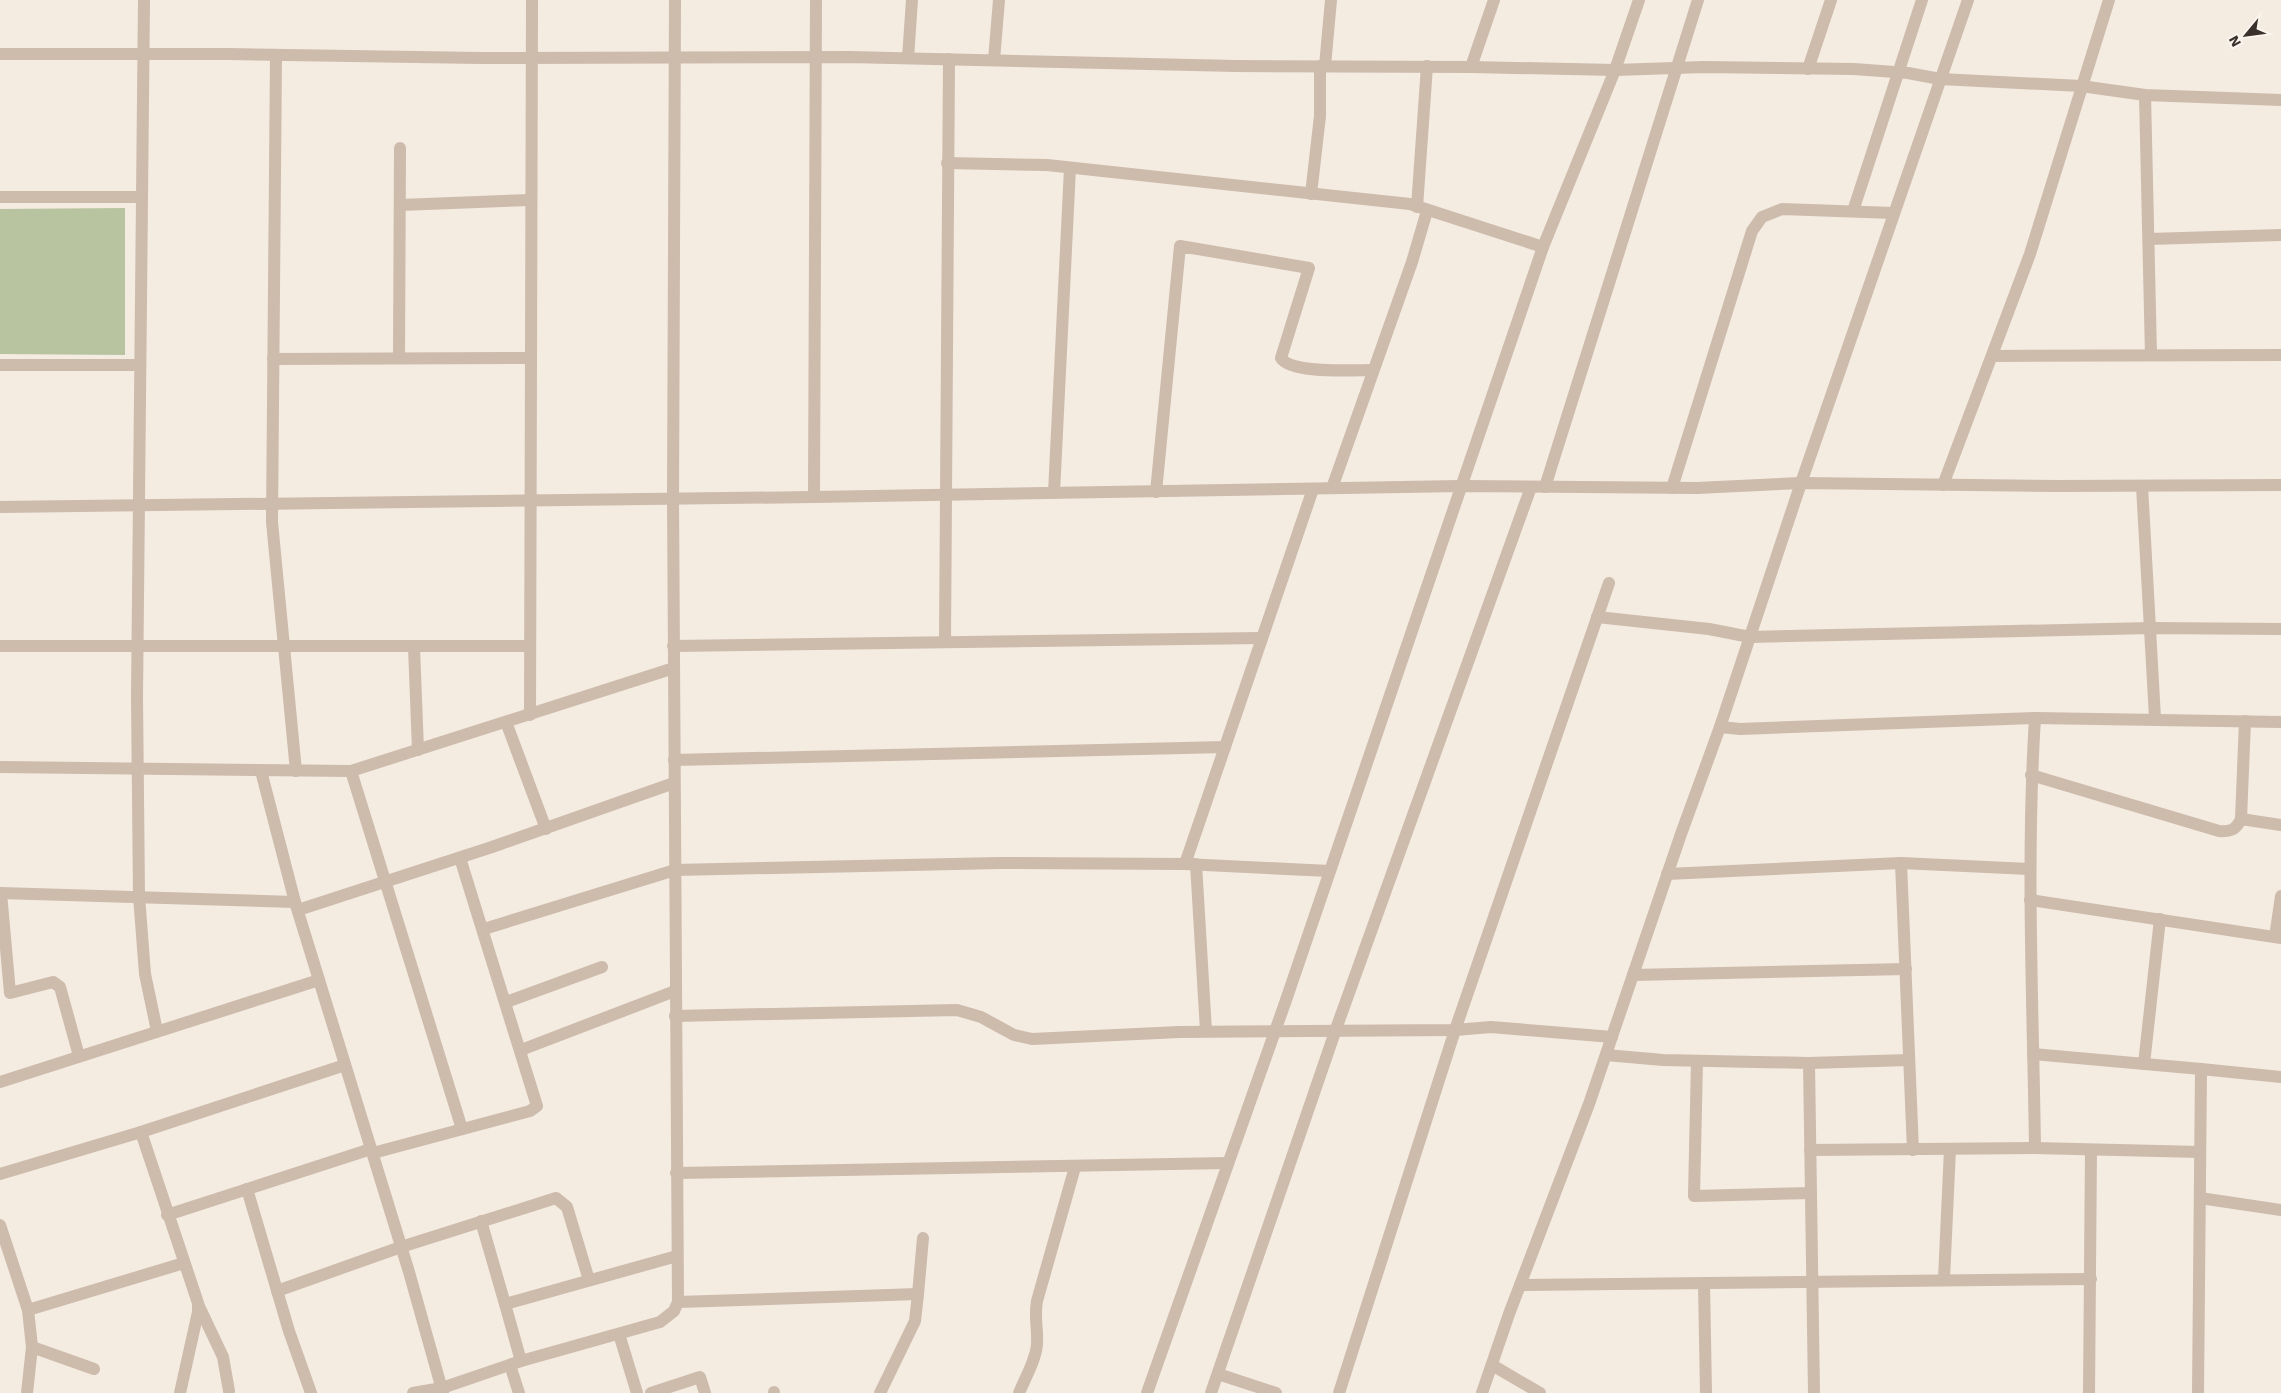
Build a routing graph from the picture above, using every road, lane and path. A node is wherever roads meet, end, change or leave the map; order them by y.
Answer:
1 (144, 0) edge
2 (532, 0) edge
3 (675, 0) edge
4 (816, 0) edge
5 (912, 0) edge
6 (999, 0) edge
7 (1331, 0) edge
8 (1494, 0) edge
9 (1639, 0) edge
10 (1698, 0) edge
11 (1831, 0) edge
12 (1922, 0) edge
13 (1968, 0) edge
14 (2109, 0) edge
15 (0, 54) edge
16 (144, 55) junction
17 (276, 55) junction
18 (816, 57) junction
19 (533, 58) junction
20 (674, 58) junction
21 (908, 58) junction
22 (949, 59) junction
23 (994, 60) junction
24 (1322, 66) junction
25 (1427, 66) junction
26 (1471, 67) junction
27 (1808, 68) junction
28 (1615, 70) junction
29 (1677, 70) junction
30 (1898, 72) junction
31 (1940, 79) junction
32 (2081, 86) junction
33 (2145, 95) junction
34 (2281, 100) edge
35 (400, 148) dead end
36 (947, 163) junction
37 (1070, 168) junction
38 (1311, 194) junction
39 (0, 196) edge
40 (141, 197) junction
41 (530, 200) junction
42 (400, 205) junction
43 (1422, 209) junction
44 (1852, 212) junction
45 (1893, 213) junction
46 (2281, 236) edge
47 (2149, 239) junction
48 (1543, 247) junction
49 (2151, 355) junction
50 (2281, 355) edge
51 (1992, 356) junction
52 (273, 358) junction
53 (399, 358) junction
54 (530, 358) junction
55 (0, 365) edge
56 (140, 365) junction
57 (1372, 370) junction
58 (1801, 482) junction
59 (2281, 484) edge
60 (1943, 485) junction
61 (1461, 486) junction
62 (2142, 486) junction
63 (1530, 487) junction
64 (1545, 487) junction
65 (1332, 488) junction
66 (1672, 488) junction
67 (1313, 489) junction
68 (1156, 492) junction
69 (1054, 493) junction
70 (945, 495) junction
71 (814, 497) junction
72 (673, 499) junction
73 (530, 500) junction
74 (272, 503) junction
75 (141, 504) junction
76 (0, 507) edge
77 (1609, 583) dead end
78 (1597, 617) junction
79 (2151, 628) junction
80 (2281, 629) edge
81 (1750, 637) junction
82 (1262, 638) junction
83 (945, 641) junction
84 (0, 646) edge
85 (530, 646) junction
86 (673, 646) junction
87 (138, 647) junction
88 (414, 647) junction
89 (283, 648) junction
90 (674, 668) junction
91 (530, 715) junction
92 (2035, 718) junction
93 (2155, 718) junction
94 (2245, 721) junction
95 (506, 722) junction
96 (2281, 722) edge
97 (1720, 727) junction
98 (1225, 747) junction
99 (418, 750) junction
100 (674, 760) junction
101 (0, 767) edge
102 (138, 768) junction
103 (261, 771) junction
104 (296, 771) junction
105 (351, 771) junction
106 (2031, 775) junction
107 (674, 783) junction
108 (2241, 819) junction
109 (2281, 825) edge
110 (546, 828) junction
111 (460, 858) junction
112 (1190, 864) junction
113 (1901, 864) junction
114 (2029, 869) junction
115 (675, 870) junction
116 (1330, 871) junction
117 (1667, 874) junction
118 (384, 882) junction
119 (1, 893) edge
120 (139, 896) junction
121 (2281, 896) edge
122 (2030, 900) junction
123 (296, 906) junction
124 (2160, 919) junction
125 (484, 929) junction
126 (2278, 937) edge
127 (602, 968) dead end
128 (1906, 969) junction
129 (1633, 975) junction
130 (319, 980) junction
131 (676, 991) junction
132 (506, 1002) junction
133 (676, 1016) junction
134 (1336, 1029) junction
135 (1275, 1030) junction
136 (1455, 1030) junction
137 (157, 1031) junction
138 (1206, 1031) junction
139 (1612, 1037) junction
140 (521, 1050) junction
141 (1606, 1054) junction
142 (2033, 1054) junction
143 (79, 1056) junction
144 (1910, 1060) junction
145 (1696, 1061) junction
146 (1808, 1063) junction
147 (2144, 1064) junction
148 (345, 1065) junction
149 (2201, 1069) junction
150 (2281, 1077) edge
151 (0, 1082) edge
152 (462, 1129) junction
153 (140, 1132) junction
154 (2034, 1148) junction
155 (1950, 1149) junction
156 (1810, 1150) junction
157 (1913, 1150) junction
158 (2091, 1150) junction
159 (372, 1151) junction
160 (2200, 1152) junction
161 (1228, 1163) junction
162 (1075, 1167) junction
163 (676, 1173) junction
164 (0, 1174) edge
165 (246, 1190) junction
166 (1811, 1193) junction
167 (2200, 1198) junction
168 (2281, 1210) edge
169 (166, 1215) junction
170 (481, 1221) junction
171 (0, 1225) edge
172 (924, 1238) dead end
173 (401, 1247) junction
174 (678, 1256) junction
175 (184, 1263) junction
176 (2090, 1279) junction
177 (590, 1280) junction
178 (1944, 1280) junction
179 (1812, 1281) junction
180 (1704, 1283) junction
181 (1520, 1285) junction
182 (277, 1291) junction
183 (918, 1294) junction
184 (678, 1302) junction
185 (198, 1303) junction
186 (505, 1304) junction
187 (28, 1310) junction
188 (619, 1334) junction
189 (32, 1347) junction
190 (515, 1363) junction
191 (1492, 1364) junction
192 (94, 1369) dead end
193 (1218, 1374) junction
194 (442, 1390) edge
195 (229, 1391) dead end
196 (27, 1393) edge
197 (180, 1393) edge
198 (311, 1393) edge
199 (413, 1393) edge
200 (519, 1393) edge
201 (637, 1393) edge
202 (651, 1393) edge
203 (705, 1393) edge
204 (880, 1393) edge
205 (1019, 1393) edge
206 (1147, 1393) edge
207 (1211, 1393) edge
208 (1276, 1393) edge
209 (1339, 1393) edge
210 (1482, 1393) edge
211 (1540, 1393) edge
212 (1706, 1393) edge
213 (1814, 1393) edge
214 (2089, 1393) edge
215 (2198, 1393) edge

1 - 16 street
2 - 19 street
3 - 20 street
4 - 18 street
5 - 21 street
6 - 23 street
7 - 24 street
8 - 26 street
9 - 28 street
10 - 29 street
11 - 27 street
12 - 30 street
13 - 31 street
14 - 32 street
15 - 16 street
16 - 17 street
16 - 40 street
17 - 19 street
17 - 52 street
18 - 20 street
18 - 21 street
18 - 71 street
19 - 20 street
19 - 41 street
20 - 72 street
21 - 22 street
22 - 23 street
22 - 36 street
23 - 24 street
24 - 25 street
24 - 38 street
25 - 26 street
25 - 43 street
26 - 28 street
27 - 29 street
27 - 30 street
28 - 29 street
28 - 48 street
29 - 64 street
30 - 31 street
30 - 44 street
31 - 32 street
31 - 45 street
32 - 33 street
32 - 51 street
33 - 34 street
33 - 47 street
35 - 42 street
36 - 37 street
36 - 70 street
37 - 38 street
37 - 69 street
38 - 43 street
39 - 40 street
40 - 56 street
41 - 42 street
41 - 54 street
42 - 53 street
43 - 48 street
43 - 57 street
44 - 45 street
44 - 66 street
45 - 58 street
46 - 47 street
47 - 49 street
48 - 61 street
49 - 50 street
49 - 51 street
51 - 60 street
52 - 53 street
52 - 74 street
53 - 54 street
54 - 73 street
55 - 56 street
56 - 75 street
57 - 65 street
57 - 68 street
58 - 60 street
58 - 66 street
58 - 81 street
59 - 62 street
60 - 62 street
61 - 63 street
61 - 65 street
61 - 116 street
62 - 79 street
63 - 64 street
63 - 134 street
64 - 66 street
65 - 67 street
67 - 68 street
67 - 82 street
68 - 69 street
69 - 70 street
70 - 71 street
70 - 83 street
71 - 72 street
72 - 73 street
72 - 86 street
73 - 74 street
73 - 85 street
74 - 75 street
74 - 89 street
75 - 76 street
75 - 87 street
77 - 78 street
78 - 81 street
78 - 136 street
79 - 80 street
79 - 81 street
79 - 93 street
81 - 97 street
82 - 83 street
82 - 98 street
83 - 86 street
84 - 87 street
85 - 88 street
85 - 91 street
86 - 90 street
87 - 89 street
87 - 102 street
88 - 89 street
88 - 99 street
89 - 104 street
90 - 91 street
90 - 100 street
91 - 95 street
92 - 93 street
92 - 97 street
92 - 106 street
93 - 94 street
94 - 96 street
94 - 108 street
95 - 99 street
95 - 110 street
97 - 117 street
98 - 100 street
98 - 112 street
99 - 105 street
100 - 107 street
101 - 102 street
102 - 103 street
102 - 120 street
103 - 104 street
103 - 123 street
104 - 105 street
105 - 118 street
106 - 108 street
106 - 114 street
107 - 110 street
107 - 115 street
108 - 109 street
110 - 111 street
111 - 118 street
111 - 125 street
112 - 115 street
112 - 116 street
112 - 138 street
113 - 114 street
113 - 117 street
113 - 128 street
114 - 122 street
115 - 125 street
115 - 131 street
116 - 135 street
117 - 129 street
118 - 123 street
118 - 152 street
119 - 120 street
119 - 143 street
120 - 123 street
120 - 137 street
121 - 126 street
122 - 124 street
122 - 142 street
123 - 130 street
124 - 126 street
124 - 147 street
125 - 132 street
127 - 132 street
128 - 129 street
128 - 144 street
129 - 139 street
130 - 137 street
130 - 148 street
131 - 133 street
131 - 140 street
132 - 140 street
133 - 138 street
133 - 163 street
134 - 135 street
134 - 136 street
134 - 193 street
135 - 138 street
135 - 161 street
136 - 139 street
136 - 209 street
137 - 143 street
139 - 141 street
140 - 152 street
141 - 145 street
141 - 181 street
142 - 147 street
142 - 154 street
143 - 151 street
144 - 146 street
144 - 157 street
145 - 146 street
145 - 166 street
146 - 156 street
147 - 149 street
148 - 153 street
148 - 159 street
149 - 150 street
149 - 160 street
152 - 159 street
153 - 164 street
153 - 169 street
154 - 155 street
154 - 158 street
155 - 157 street
155 - 178 street
156 - 157 street
156 - 166 street
158 - 160 street
158 - 176 street
159 - 165 street
159 - 173 street
160 - 167 street
161 - 162 street
161 - 206 street
162 - 163 street
162 - 205 street
163 - 174 street
165 - 169 street
165 - 182 street
166 - 179 street
167 - 168 street
167 - 215 street
169 - 175 street
170 - 173 street
170 - 177 street
170 - 186 street
171 - 187 street
172 - 183 street
173 - 182 street
173 - 194 street
174 - 177 street
174 - 184 street
175 - 185 street
175 - 187 street
176 - 178 street
176 - 214 street
177 - 186 street
178 - 179 street
179 - 180 street
179 - 213 street
180 - 181 street
180 - 212 street
181 - 191 street
182 - 198 street
183 - 184 street
183 - 204 street
184 - 188 street
185 - 195 street
185 - 197 street
186 - 190 street
187 - 189 street
188 - 190 street
188 - 201 street
189 - 192 street
189 - 196 street
190 - 194 street
190 - 200 street
191 - 210 street
191 - 211 street
193 - 207 street
193 - 208 street
194 - 199 street
202 - 203 street

